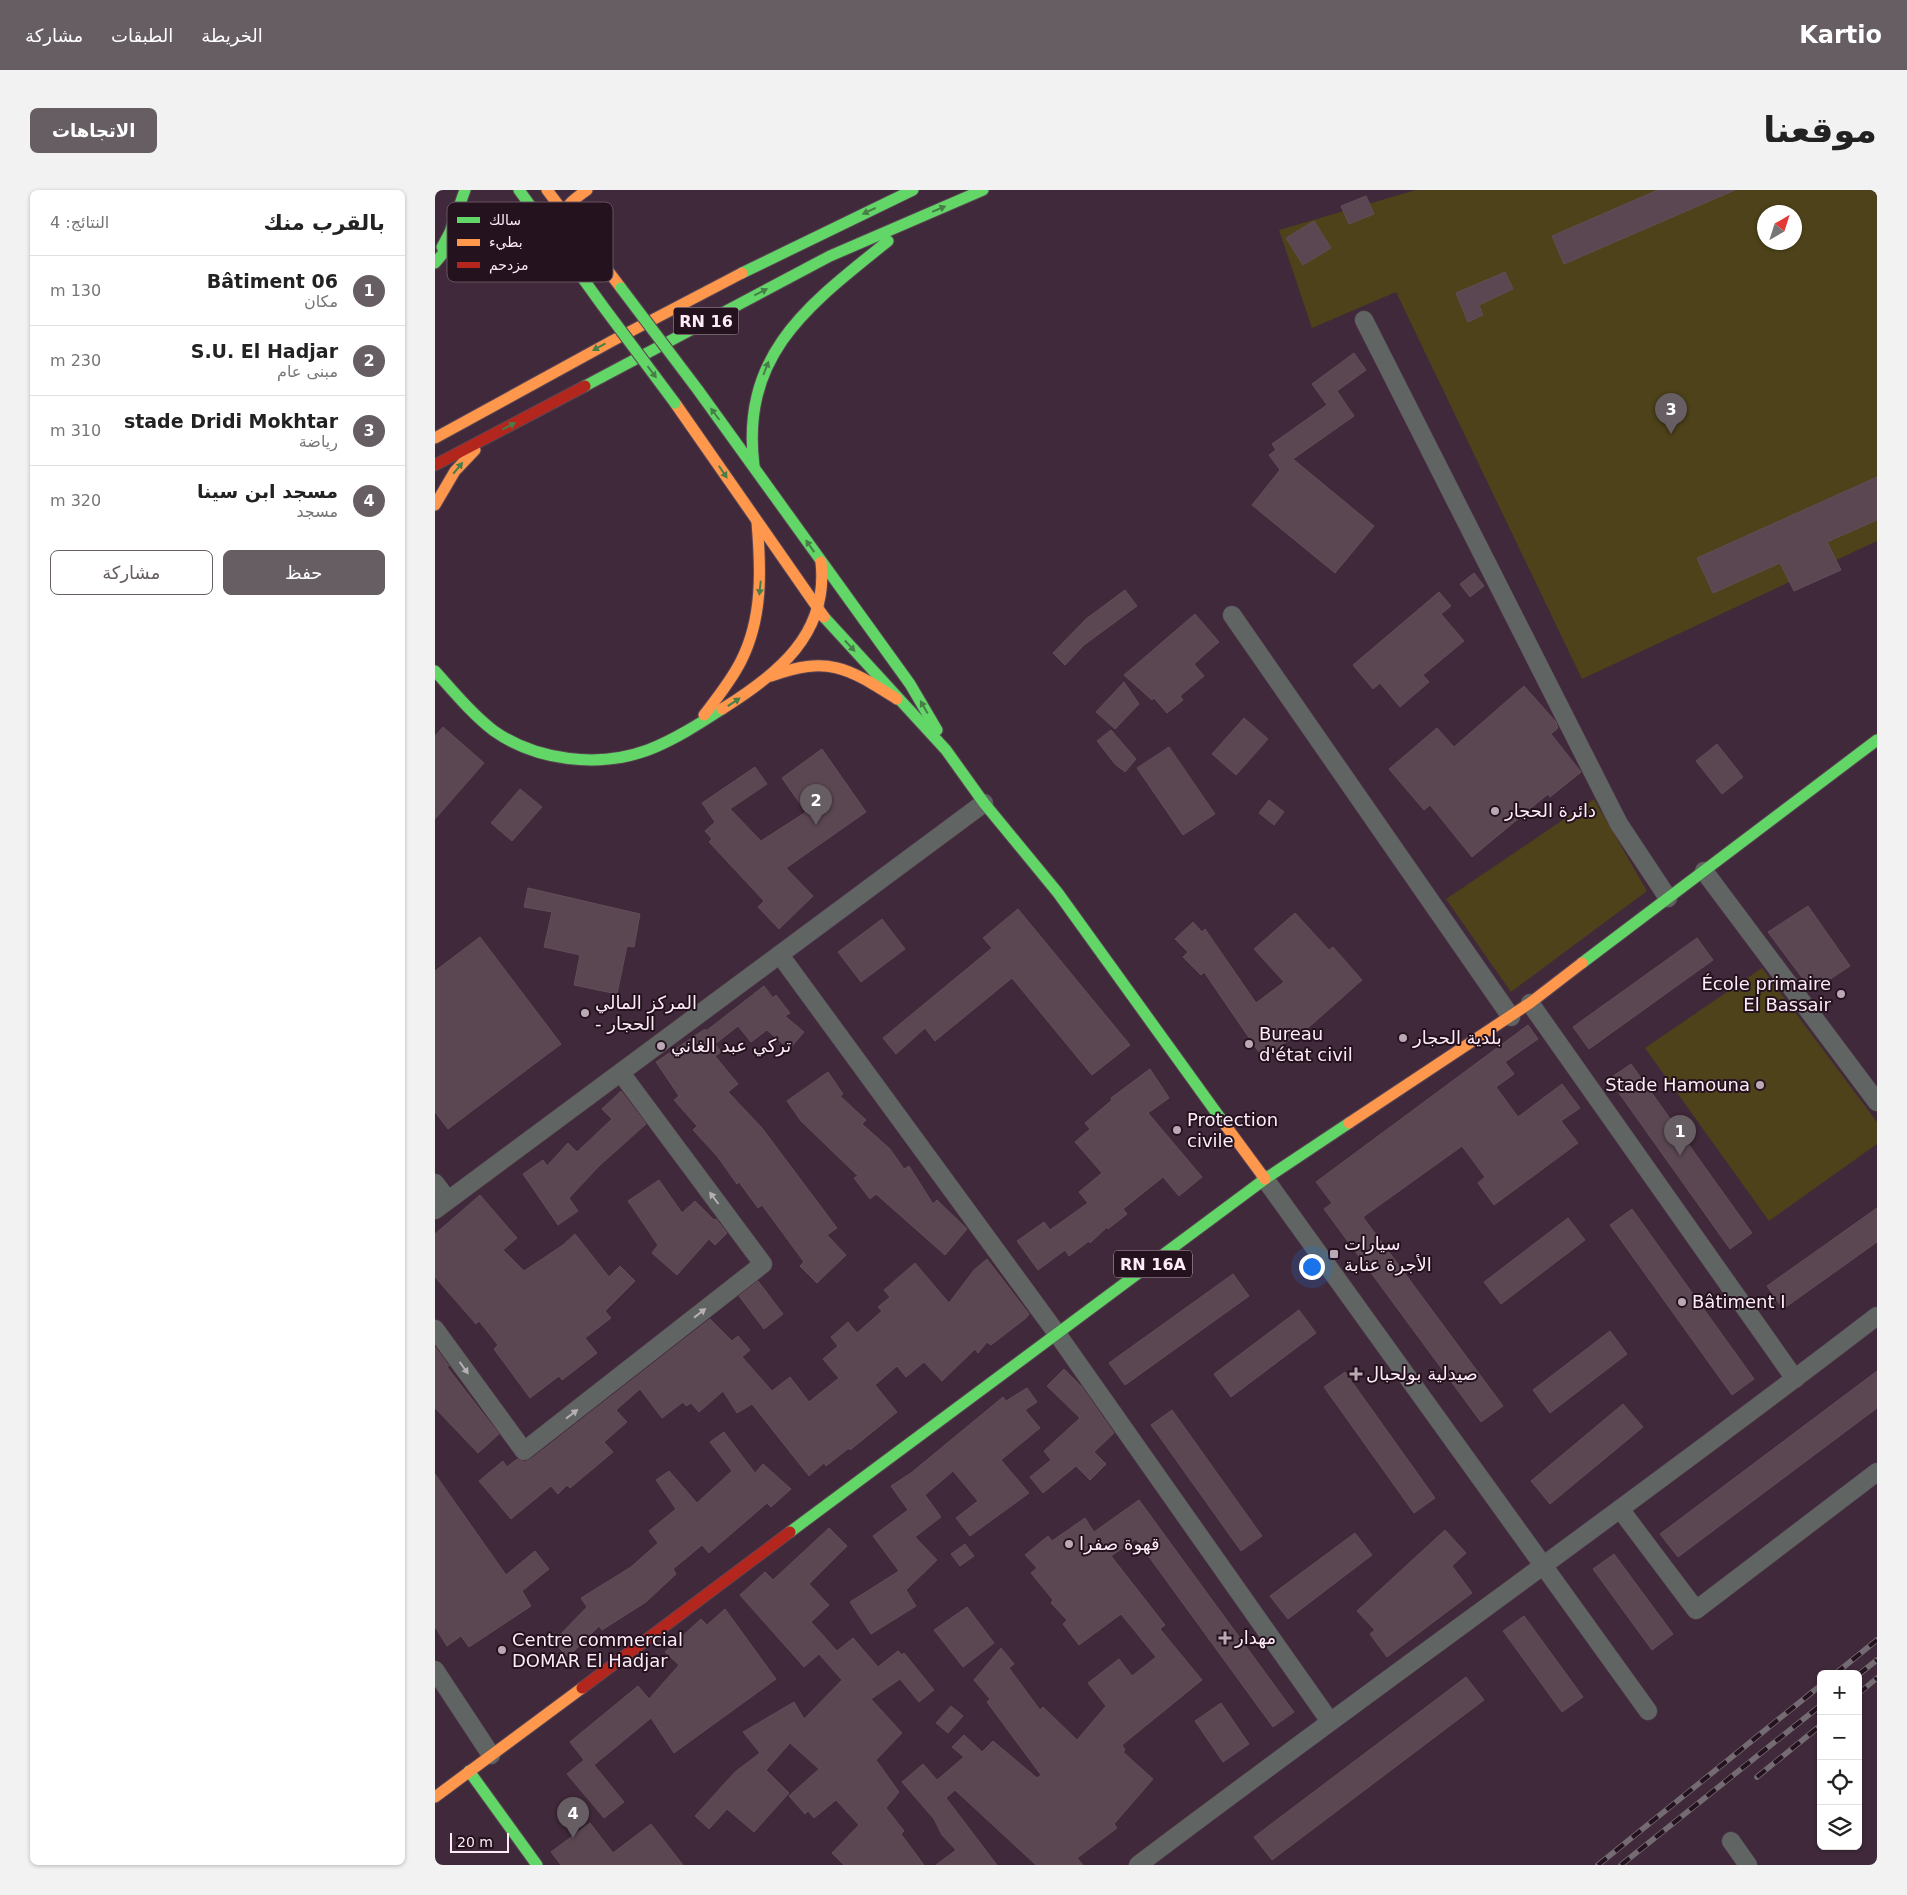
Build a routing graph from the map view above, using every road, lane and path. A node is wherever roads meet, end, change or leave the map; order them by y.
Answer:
1 (465, 190) edge
2 (519, 190) edge
3 (547, 190) edge
4 (587, 190) edge
5 (913, 190) edge
6 (983, 190) edge
7 (461, 202) edge
8 (527, 202) edge
9 (553, 202) edge
10 (574, 202) edge
11 (914, 219) junction
12 (447, 238) edge
13 (447, 249) edge
14 (435, 262) edge
15 (613, 277) edge
16 (585, 282) edge
17 (1364, 320) dead end
18 (489, 437) junction
19 (435, 438) edge
20 (435, 465) edge
21 (754, 466) junction
22 (435, 505) edge
23 (757, 522) junction
24 (821, 562) junction
25 (818, 610) junction
26 (1232, 615) dead end
27 (435, 658) edge
28 (435, 671) edge
29 (770, 677) junction
30 (445, 682) junction
31 (897, 699) junction
32 (697, 724) junction
33 (1877, 740) edge
34 (946, 750) junction
35 (984, 803) junction
36 (1704, 872) junction
37 (1668, 898) junction
38 (780, 955) junction
39 (1530, 1003) junction
40 (1511, 1017) junction
41 (621, 1073) junction
42 (1877, 1102) edge
43 (1265, 1180) junction
44 (435, 1183) edge
45 (442, 1205) edge
46 (1877, 1316) edge
47 (435, 1329) edge
48 (1058, 1335) junction
49 (1795, 1379) junction
50 (1877, 1472) edge
51 (1620, 1509) junction
52 (1542, 1566) junction
53 (435, 1670) edge
54 (1648, 1711) dead end
55 (1329, 1720) junction
56 (491, 1755) junction
57 (469, 1771) junction
58 (435, 1797) edge
59 (1731, 1841) dead end
60 (537, 1865) edge
61 (1138, 1865) edge
62 (1747, 1865) edge

1 - 7 main road
2 - 8 main road
3 - 9 main road
4 - 10 main road
5 -> 19 main road, RN 16
11 -> 6 main road, RN 16
18 -> 11 main road, RN 16
21 -> 11 main road
12 - 14 main road
13 - 14 main road
21 -> 15 main road, bridge
16 -> 23 main road, bridge
17 - 37 street
18 - 20 main road, RN 16
22 -> 18 main road
24 -> 21 main road
23 - 25 main road
23 -> 32 main road
24 - 25 main road
34 -> 24 main road
25 - 29 main road
25 -> 31 main road
26 - 40 street
27 - 30 main road
28 - 30 main road
29 - 31 main road
32 -> 29 main road
30 - 32 main road
31 - 34 main road
33 - 36 main road, RN 16A
34 - 35 main road
35 - 38 street
35 - 43 main road
36 - 37 main road, RN 16A
36 - 42 street
37 - 39 main road, RN 16A
38 - 41 street
38 - 48 street
39 - 40 main road, RN 16A
39 - 49 street
40 - 43 main road, RN 16A
41 - 45 street
47 -> 41 street
43 - 48 main road, RN 16A
43 - 52 street
44 - 45 street
46 - 49 street
48 - 55 street
48 - 56 main road, RN 16A
49 - 51 street
50 - 51 street
51 - 52 street
52 - 54 street
52 - 55 street
53 - 56 street
55 - 61 street
56 - 57 main road, RN 16A
57 - 58 main road, RN 16A
57 - 60 main road
59 - 62 street

